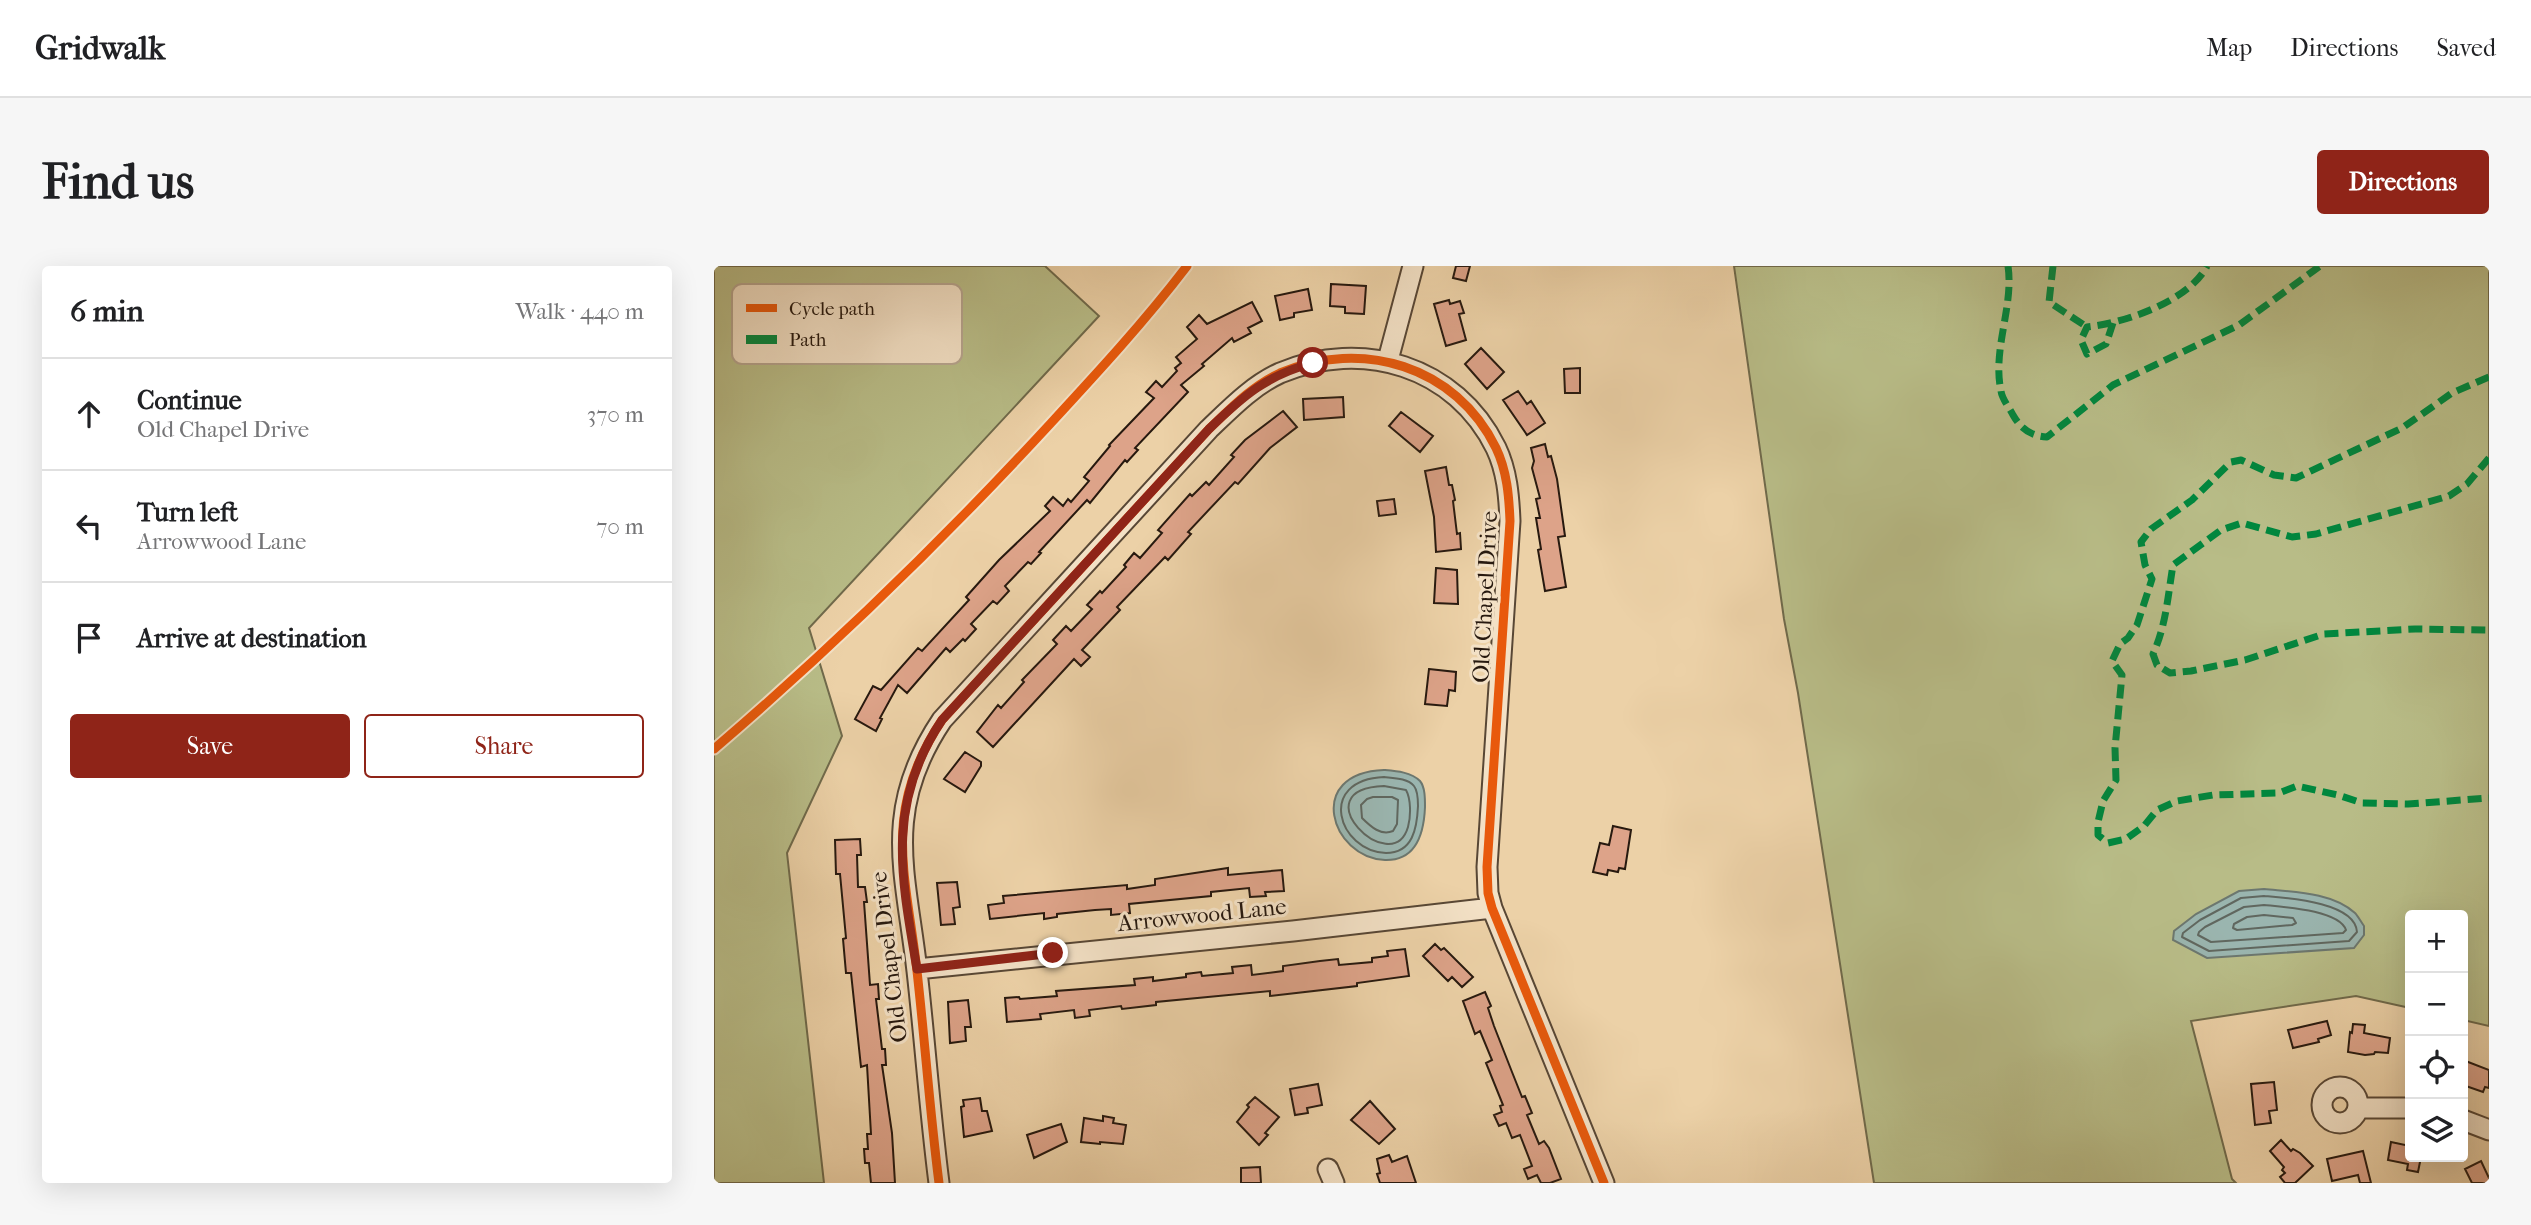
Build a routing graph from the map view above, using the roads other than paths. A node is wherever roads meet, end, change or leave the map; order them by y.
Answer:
1 (1413, 266) edge
2 (1388, 360) junction
3 (1492, 908) junction
4 (917, 969) junction
5 (2359, 1108) dead end
6 (2405, 1108) edge
7 (2468, 1122) edge
8 (2489, 1130) edge
9 (939, 1183) edge
10 (1604, 1183) edge

1 - 2 street
2 - 3 street, Old Chapel Drive
2 - 4 street, Old Chapel Drive
3 - 4 street, Arrowwood Lane
3 - 10 street, Old Chapel Drive
4 - 9 street, Old Chapel Drive
5 - 6 street
7 - 8 street

